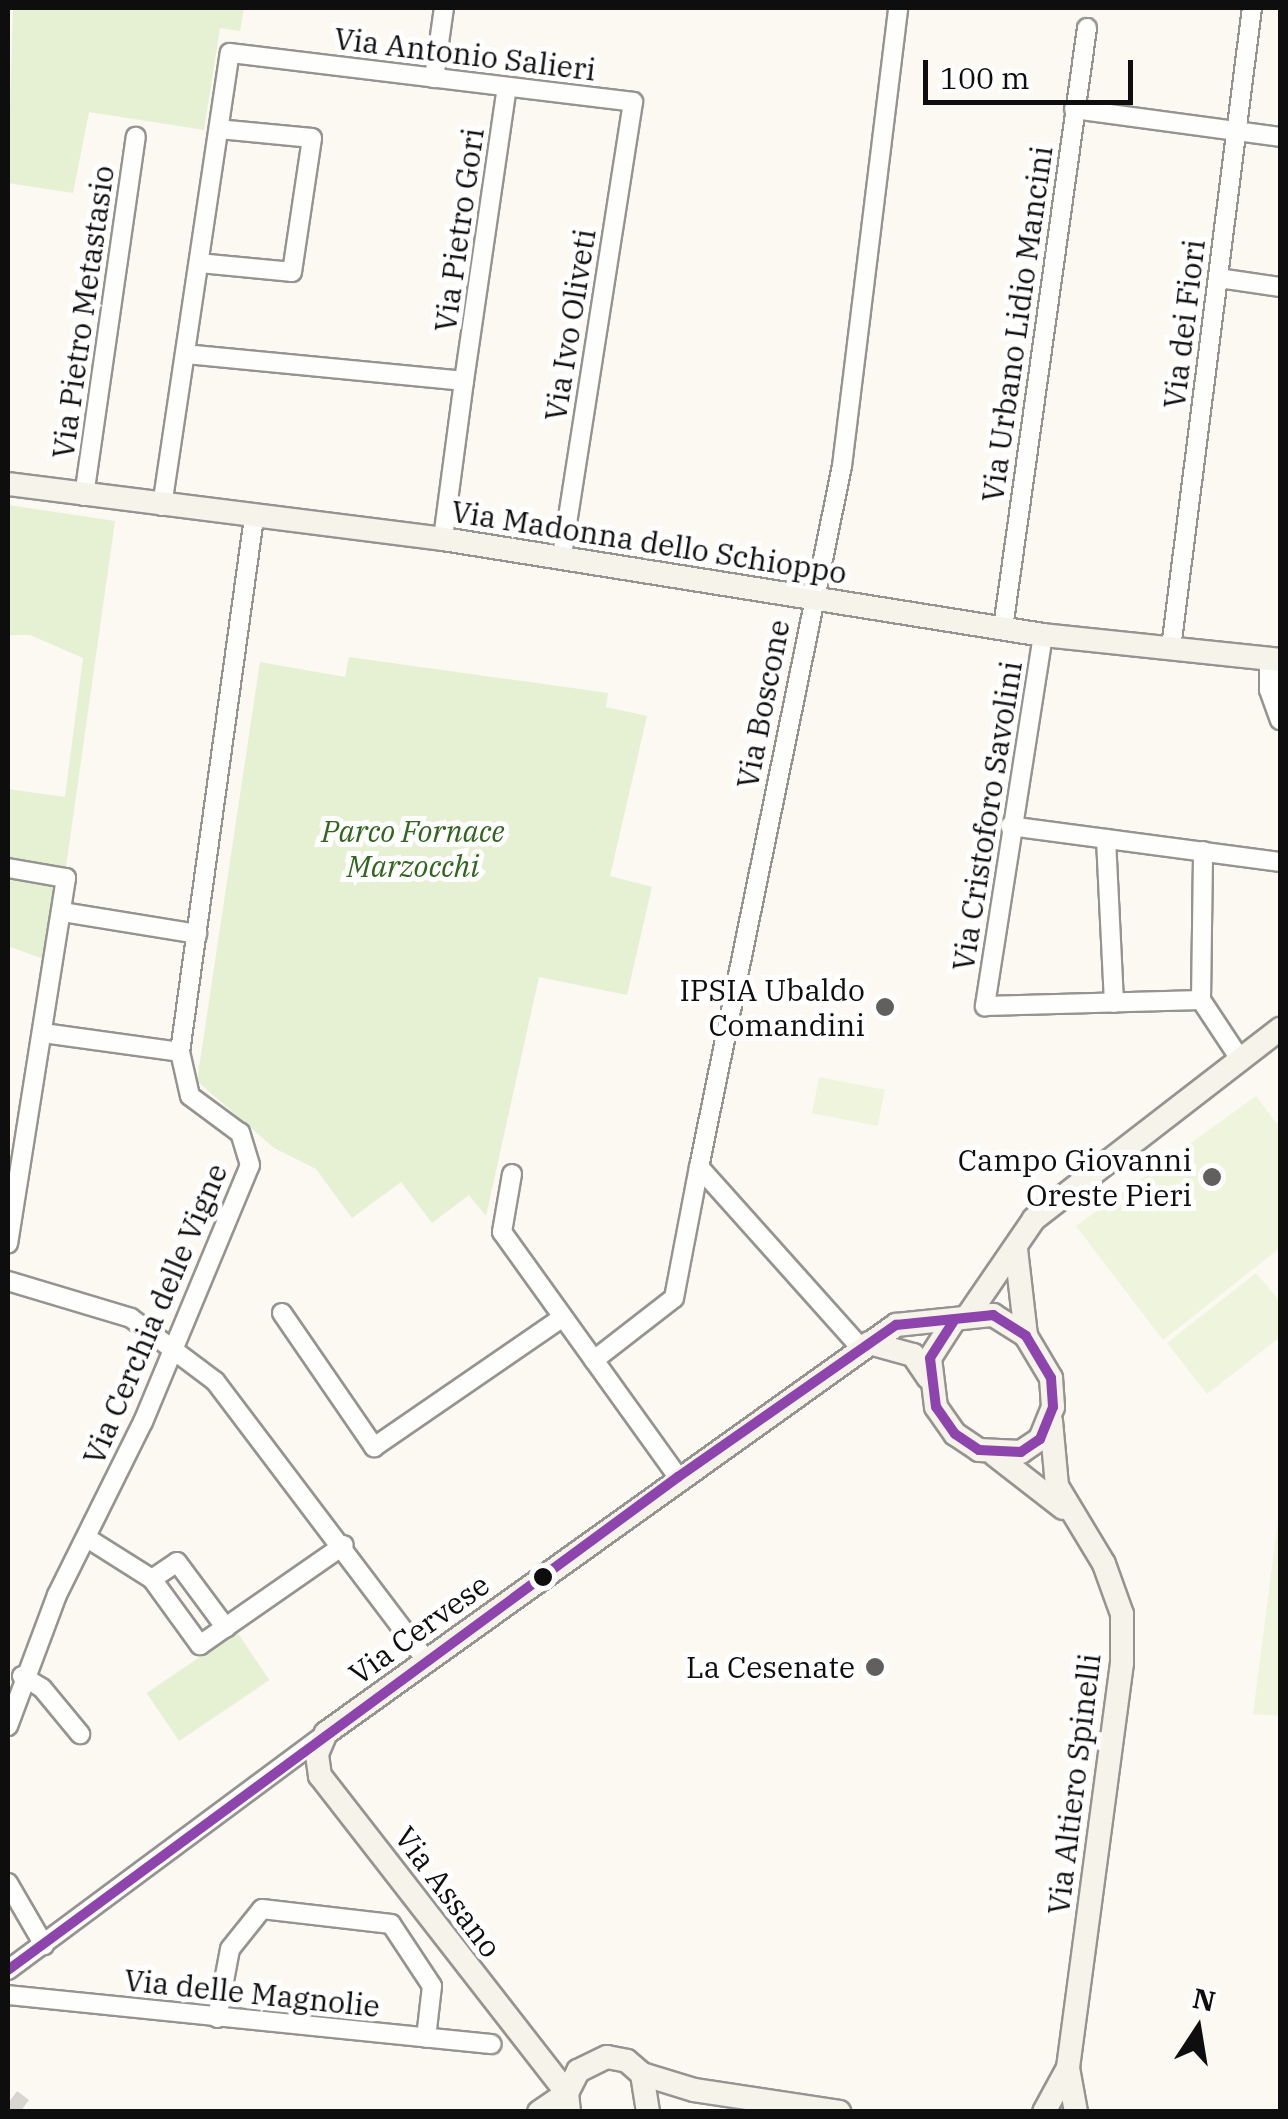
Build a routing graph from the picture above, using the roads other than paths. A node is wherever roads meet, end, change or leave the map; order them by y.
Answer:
1 (444, 8) edge
2 (898, 8) edge
3 (1252, 8) edge
4 (1086, 28) dead end
5 (434, 78) junction
6 (507, 87) junction
7 (633, 102) joint
8 (1074, 110) junction
9 (219, 130) junction
10 (1235, 131) junction
11 (136, 136) dead end
12 (1280, 137) edge
13 (199, 263) junction
14 (1218, 278) junction
15 (1280, 287) edge
16 (185, 354) junction
17 (464, 382) junction
18 (8, 484) edge
19 (84, 496) junction
20 (162, 506) junction
21 (254, 517) junction
22 (443, 539) junction
23 (562, 557) junction
24 (810, 599) junction
25 (1003, 628) junction
26 (1043, 635) junction
27 (1171, 648) junction
28 (1275, 659) edge
29 (1280, 720) edge
30 (1010, 826) junction
31 (1106, 839) junction
32 (1203, 852) junction
33 (1280, 862) edge
34 (8, 868) edge
35 (62, 912) junction
36 (197, 934) junction
37 (1200, 1000) junction
38 (1114, 1003) junction
39 (1280, 1028) edge
40 (43, 1033) junction
41 (180, 1052) junction
42 (1240, 1060) junction
43 (698, 1167) junction
44 (512, 1174) dead end
45 (8, 1243) edge
46 (1016, 1248) junction
47 (8, 1281) edge
48 (282, 1313) dead end
49 (962, 1316) junction
50 (563, 1317) junction
51 (1026, 1336) junction
52 (174, 1344) junction
53 (865, 1345) junction
54 (594, 1360) junction
55 (928, 1377) junction
56 (1051, 1421) junction
57 (995, 1454) junction
58 (678, 1477) junction
59 (1074, 1518) junction
60 (87, 1538) junction
61 (344, 1546) junction
62 (152, 1579) junction
63 (226, 1628) junction
64 (427, 1662) junction
65 (22, 1676) junction
66 (8, 1726) edge
67 (80, 1734) dead end
68 (326, 1734) junction
69 (289, 1762) junction
70 (320, 1776) junction
71 (8, 1883) edge
72 (44, 1945) junction
73 (8, 1970) edge
74 (8, 1995) edge
75 (217, 2018) junction
76 (426, 2038) junction
77 (492, 2044) dead end
78 (526, 2046) junction
79 (587, 2063) junction
80 (546, 2064) junction
81 (1068, 2068) junction
82 (642, 2074) junction
83 (694, 2090) junction
84 (568, 2102) edge
85 (540, 2111) edge
86 (650, 2112) edge
87 (839, 2112) edge
88 (1044, 2112) edge
89 (1076, 2112) edge

1 - 5 street
2 - 24 street, Via Boscone
3 - 10 street, Via dei Fiori
4 - 8 street, Via Urbano Lidio Mancini
5 - 6 street, Via Antonio Salieri
5 - 9 street, Via Antonio Salieri
6 - 7 street, Via Antonio Salieri
6 - 17 street, Via Pietro Gori
7 - 23 street, Via Ivo Oliveti
8 - 10 street
8 - 25 street, Via Urbano Lidio Mancini
9 - 13 street
9 - 13 street
10 - 12 street
10 - 14 street, Via dei Fiori
11 - 19 street, Via Pietro Metastasio
13 - 16 street
14 - 15 street
14 - 27 street, Via dei Fiori
16 - 17 street
16 - 20 street
17 - 22 street, Via Pietro Gori
18 - 19 street, Via Madonna dello Schioppo
19 - 20 street, Via Madonna dello Schioppo
20 - 21 street, Via Madonna dello Schioppo
21 - 22 street, Via Madonna dello Schioppo
21 - 36 street, Via Cerchia delle Vigne
22 - 23 street, Via Madonna dello Schioppo
23 - 24 street, Via Madonna dello Schioppo
24 - 25 street, Via Madonna dello Schioppo
24 - 43 street, Via Boscone
25 - 26 street, Via Madonna dello Schioppo
26 - 27 street, Via Madonna dello Schioppo
26 - 30 street, Via Cristoforo Savolini
27 - 28 street, Via Madonna dello Schioppo
28 - 29 street
30 - 31 street
30 - 38 street, Via Cristoforo Savolini
31 - 32 street
31 - 38 street
32 - 33 street
32 - 37 street
34 - 35 street
35 - 36 street
35 - 40 street
36 - 41 street, Via Cerchia delle Vigne
37 - 38 street
37 - 42 street
39 - 42 street
40 - 41 street
40 - 45 street
41 - 52 street, Via Cerchia delle Vigne
42 - 46 street
43 - 53 street
43 - 54 street, Via Boscone
44 - 50 street
46 - 49 street
46 - 51 street
47 - 52 street
48 - 50 street
49 - 51 street
49 - 53 street, Via Cervese
49 - 55 street
50 - 54 street
51 - 56 street
52 - 60 street, Via Cerchia delle Vigne
52 - 61 street
53 - 55 street
53 - 58 street, Via Cervese
54 - 58 street
55 - 57 street
56 - 57 street
56 - 59 street, Via Altiero Spinelli
57 - 59 street, Via Altiero Spinelli
58 - 64 street, Via Cervese
59 - 81 street, Via Altiero Spinelli
60 - 62 street
60 - 65 street, Via Cerchia delle Vigne
61 - 63 street
61 - 64 street
62 - 63 street
62 - 63 street
64 - 68 street, Via Cervese
65 - 66 street, Via Cerchia delle Vigne
65 - 67 street
68 - 69 street, Via Cervese
68 - 70 street
69 - 70 street, Via Assano
69 - 72 street, Via Cervese
70 - 78 street, Via Assano
71 - 72 street
72 - 73 street, Via Cervese
74 - 75 street, Via delle Magnolie
75 - 76 street, Via delle Magnolie
75 - 76 street
76 - 77 street, Via delle Magnolie
78 - 79 street
78 - 80 street, Via Assano
79 - 82 street
79 - 84 street
80 - 84 street, Via Assano
80 - 85 street
81 - 88 street, Via Altiero Spinelli
81 - 89 street, Via Altiero Spinelli
82 - 83 street
82 - 86 street
83 - 86 street
83 - 87 street
84 - 85 street

